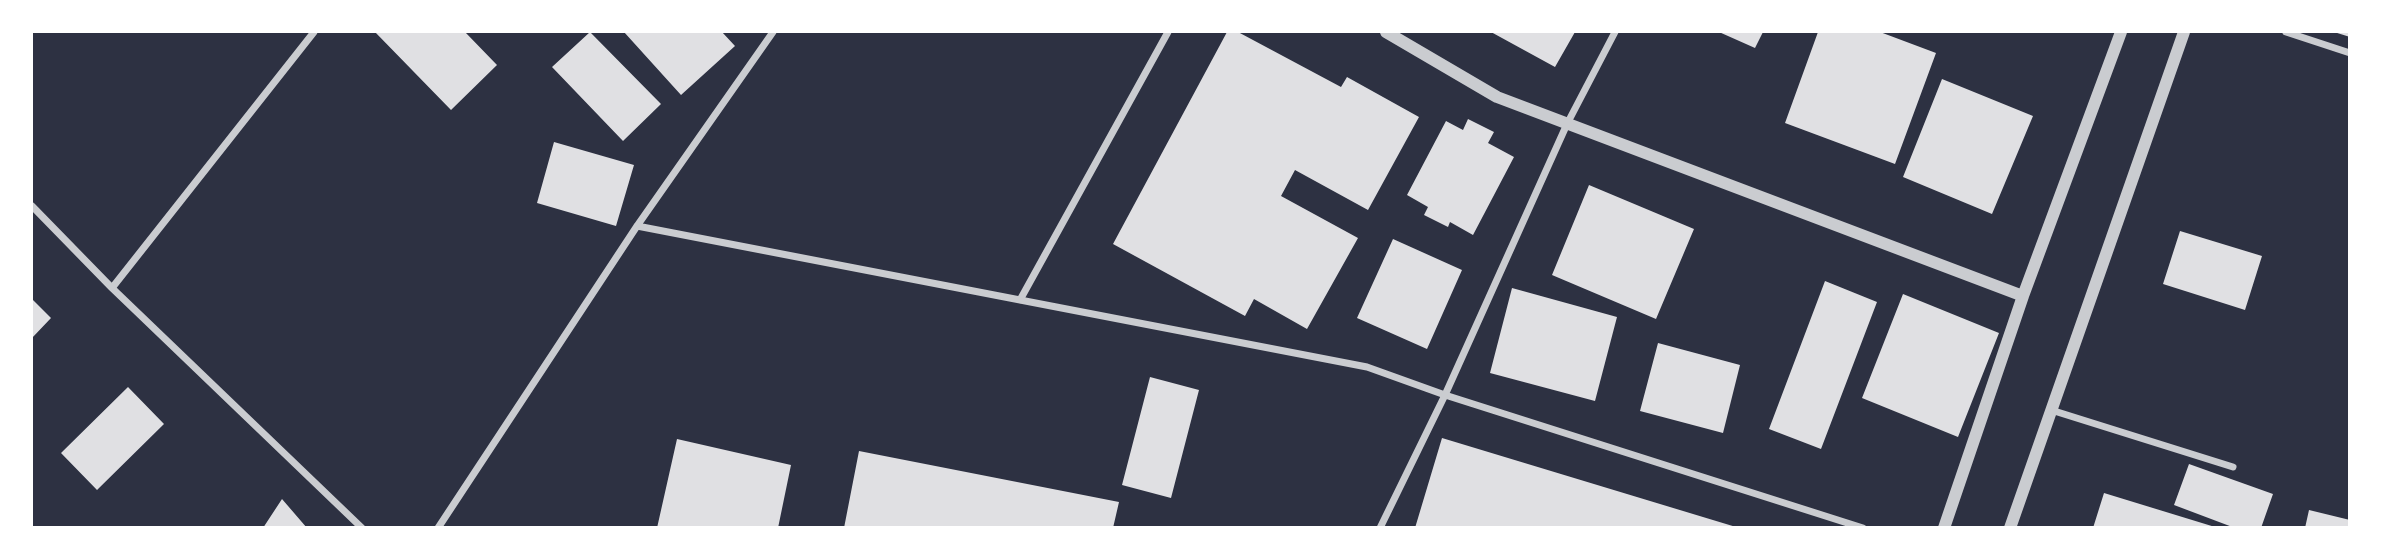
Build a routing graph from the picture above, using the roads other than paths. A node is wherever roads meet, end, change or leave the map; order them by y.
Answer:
1 (314, 32) edge
2 (773, 32) edge
3 (1168, 32) edge
4 (1386, 32) edge
5 (1615, 32) edge
6 (2121, 32) edge
7 (2184, 32) edge
8 (2286, 32) edge
9 (2350, 53) edge
10 (1567, 124) junction
11 (32, 206) edge
12 (637, 226) junction
13 (112, 288) junction
14 (2023, 296) junction
15 (1020, 300) junction
16 (1445, 395) junction
17 (2051, 410) junction
18 (2233, 467) dead end
19 (362, 527) edge
20 (438, 527) edge
21 (1380, 527) edge
22 (1863, 527) edge
23 (1944, 527) edge
24 (2010, 527) edge

1 - 13 street
2 - 12 street
3 - 15 street
4 - 10 street
5 - 10 street
6 - 14 street
7 - 17 street
8 - 9 street
10 - 14 street
10 - 16 street
11 - 13 street
12 - 15 street
12 - 20 street
13 - 19 street
14 - 23 street
15 - 16 street
16 - 21 street
16 - 22 street
17 - 18 street
17 - 24 street

